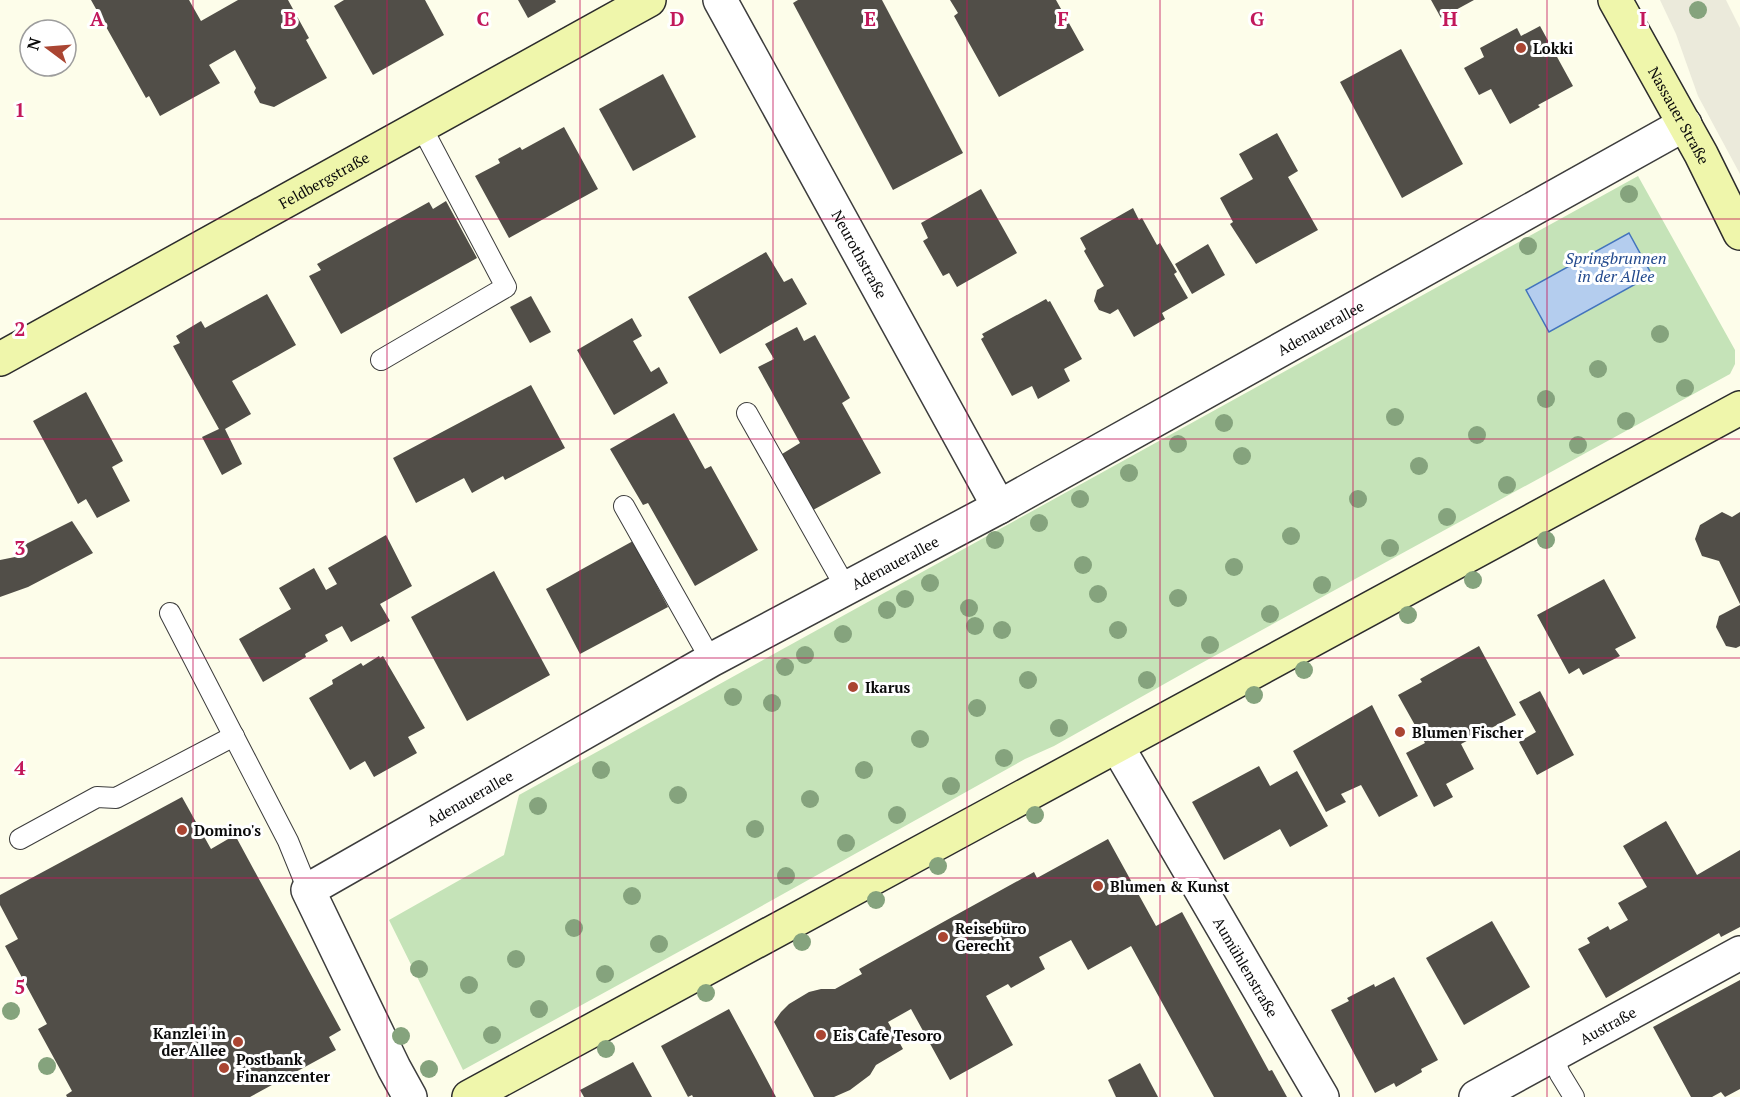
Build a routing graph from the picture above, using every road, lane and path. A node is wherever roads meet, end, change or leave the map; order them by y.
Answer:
1 (649, 0) edge
2 (720, 0) edge
3 (1615, 0) edge
4 (1685, 124) junction
5 (420, 126) junction
6 (1740, 233) edge
7 (0, 359) edge
8 (381, 360) dead end
9 (1740, 408) edge
10 (747, 413) dead end
11 (624, 506) dead end
12 (999, 507) junction
13 (846, 588) junction
14 (170, 612) dead end
15 (711, 660) junction
16 (234, 736) junction
17 (1118, 746) junction
18 (20, 839) dead end
19 (308, 890) junction
20 (1740, 953) edge
21 (1552, 1055) junction
22 (410, 1097) edge
23 (469, 1097) edge
24 (1322, 1097) edge
25 (1476, 1097) edge
26 (1574, 1097) edge

1 - 5 main road, Feldbergstraße
2 - 12 street, Neurothstraße
3 - 4 main road, Nassauer Straße
4 - 6 main road, Nassauer Straße
4 - 12 street, Adenauerallee
5 - 7 main road, Feldbergstraße
5 - 8 lane
9 - 17 main road
10 - 13 lane
11 - 15 lane
12 - 13 street, Adenauerallee
13 - 15 street, Adenauerallee
14 - 16 lane
15 - 19 street, Adenauerallee
16 - 18 lane
16 - 19 lane
17 - 23 main road
17 - 24 street, Aumühlenstraße
19 - 22 street
20 - 21 street, Austraße
21 - 25 street, Austraße
21 - 26 lane

